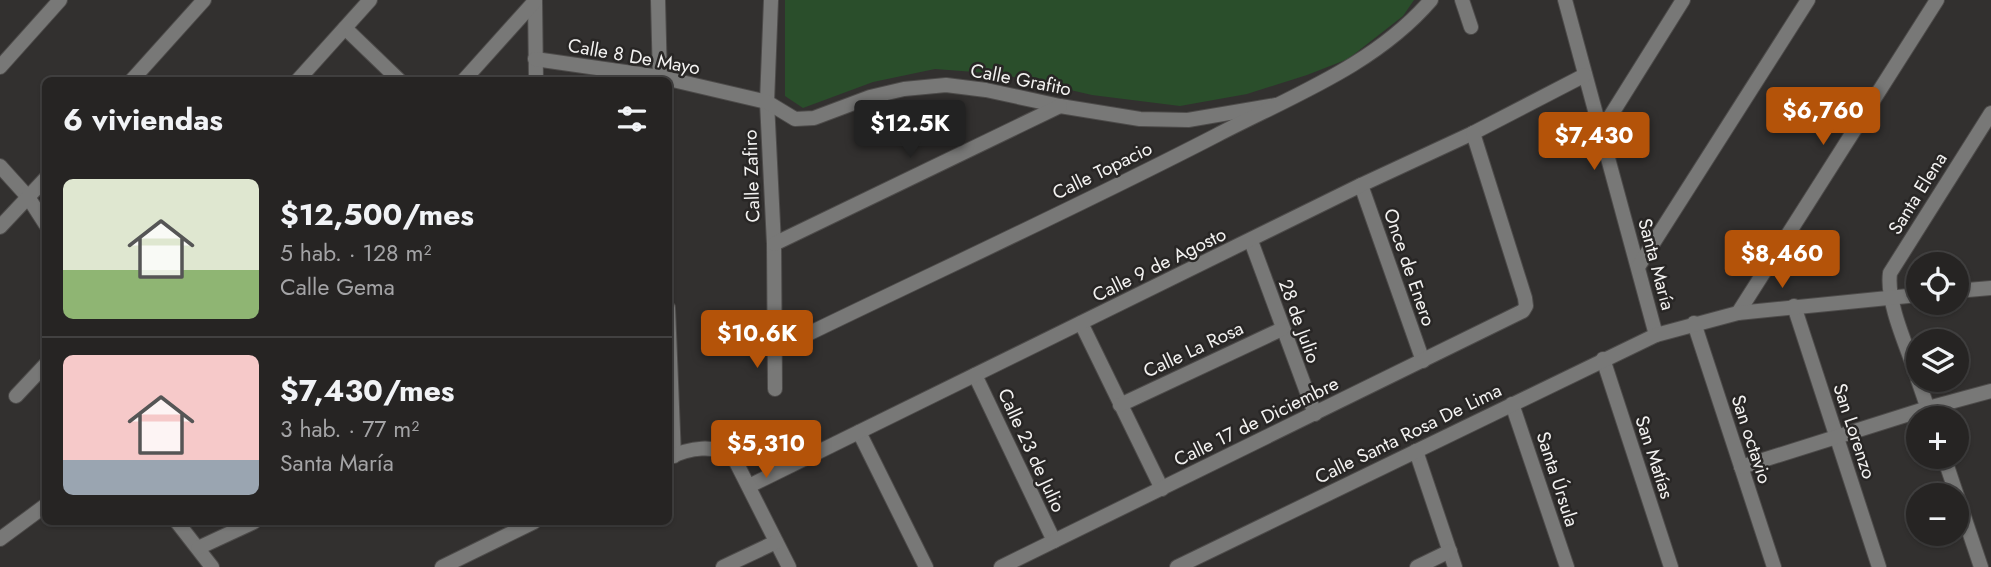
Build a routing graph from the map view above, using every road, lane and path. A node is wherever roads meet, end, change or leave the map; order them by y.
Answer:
1 (60, 0) edge
2 (204, 0) edge
3 (370, 0) edge
4 (658, 0) edge
5 (771, 0) edge
6 (1431, 0) edge
7 (1462, 0) edge
8 (1565, 0) edge
9 (1683, 0) edge
10 (1808, 0) edge
11 (1937, 0) edge
12 (535, 1) edge
13 (1471, 27) dead end
14 (345, 29) junction
15 (535, 60) junction
16 (0, 67) edge
17 (1585, 75) junction
18 (135, 77) edge
19 (301, 77) edge
20 (396, 77) edge
21 (467, 77) edge
22 (536, 77) edge
23 (647, 77) edge
24 (660, 77) edge
25 (672, 82) edge
26 (768, 102) junction
27 (1276, 105) junction
28 (1060, 106) junction
29 (1991, 113) edge
30 (1601, 131) junction
31 (1473, 133) junction
32 (0, 166) edge
33 (42, 182) edge
34 (1362, 185) junction
35 (28, 197) junction
36 (42, 219) edge
37 (0, 227) edge
38 (1251, 241) junction
39 (774, 244) junction
40 (1638, 267) junction
41 (1991, 288) edge
42 (1969, 290) edge
43 (1906, 296) edge
44 (1891, 298) junction
45 (1794, 306) junction
46 (1738, 313) junction
47 (1081, 323) junction
48 (1694, 323) junction
49 (1282, 329) junction
50 (1656, 335) junction
51 (1906, 343) edge
52 (775, 350) junction
53 (1603, 359) junction
54 (1423, 360) junction
55 (42, 368) edge
56 (975, 375) junction
57 (775, 389) dead end
58 (1991, 392) edge
59 (16, 396) dead end
60 (1512, 404) junction
61 (1120, 405) junction
62 (1950, 406) edge
63 (1315, 414) junction
64 (1906, 419) edge
65 (859, 432) junction
66 (1836, 436) junction
67 (1416, 451) junction
68 (672, 457) edge
69 (1741, 467) junction
70 (1948, 469) edge
71 (749, 486) junction
72 (1162, 489) junction
73 (42, 508) edge
74 (179, 525) edge
75 (248, 525) edge
76 (528, 525) edge
77 (0, 539) edge
78 (1054, 541) junction
79 (776, 542) junction
80 (198, 548) junction
81 (1450, 551) junction
82 (212, 567) edge
83 (442, 567) edge
84 (723, 567) edge
85 (789, 567) edge
86 (926, 567) edge
87 (1000, 567) edge
88 (1177, 567) edge
89 (1416, 567) edge
90 (1455, 567) edge
91 (1567, 567) edge
92 (1671, 567) edge
93 (1774, 567) edge
94 (1879, 567) edge
95 (1981, 567) edge

1 - 16 street
2 - 18 street
3 - 14 street
4 - 24 street
5 - 26 street, Calle Zafiro
6 - 27 street, Calle Topacio
7 - 13 street
8 - 17 street, Santa María
9 - 30 street
10 - 40 street
11 - 46 street
12 - 15 street
12 - 21 street
14 - 19 street
14 - 20 street
15 - 22 street
15 - 23 street, Calle 8 De Mayo
17 - 30 street, Santa María
17 - 31 street, Calle 9 de Agosto
25 - 26 street, Calle 8 De Mayo
26 - 28 street, Calle Grafito
26 - 39 street, Calle Zafiro
27 - 28 street, Calle Grafito
27 - 52 street, Calle Topacio
28 - 39 street
29 - 44 street, Santa Elena
30 - 40 street, Santa María
31 - 34 street, Calle 9 de Agosto
31 - 54 street, Calle 17 de Diciembre
32 - 35 street
33 - 35 street
34 - 38 street, Calle 9 de Agosto
34 - 54 street, Once de Enero
35 - 36 street
35 - 37 street
38 - 47 street, Calle 9 de Agosto
38 - 49 street, 28 de Julio
39 - 52 street, Calle Zafiro
40 - 50 street, Santa María
41 - 42 street
43 - 44 street, Calle Santa Rosa De Lima
44 - 45 street, Calle Santa Rosa De Lima
44 - 51 street
45 - 46 street, Calle Santa Rosa De Lima
45 - 66 street, San Lorenzo
46 - 48 street, Calle Santa Rosa De Lima
47 - 56 street, Calle 9 de Agosto
47 - 61 street
48 - 50 street, Calle Santa Rosa De Lima
48 - 69 street, San octavio
49 - 61 street, Calle La Rosa
49 - 63 street, 28 de Julio
50 - 53 street, Calle Santa Rosa De Lima
52 - 57 street, Calle Zafiro
53 - 60 street, Calle Santa Rosa De Lima
53 - 92 street, San Matías
54 - 63 street, Calle 17 de Diciembre
55 - 59 street
56 - 65 street, Calle 9 de Agosto
56 - 78 street, Calle 23 de Julio
58 - 62 street
60 - 67 street, Calle Santa Rosa De Lima
60 - 91 street, Santa Úrsula
61 - 72 street
63 - 72 street, Calle 17 de Diciembre
64 - 66 street
65 - 71 street, Calle 9 de Agosto
65 - 86 street
66 - 69 street
66 - 94 street, San Lorenzo
67 - 81 street
67 - 88 street, Calle Santa Rosa De Lima
68 - 71 street
69 - 93 street, San octavio
70 - 95 street
71 - 79 street
72 - 78 street, Calle 17 de Diciembre
73 - 77 street
74 - 80 street
75 - 80 street
76 - 83 street
78 - 87 street, Calle 17 de Diciembre
79 - 84 street
79 - 85 street
80 - 82 street
81 - 89 street
81 - 90 street

